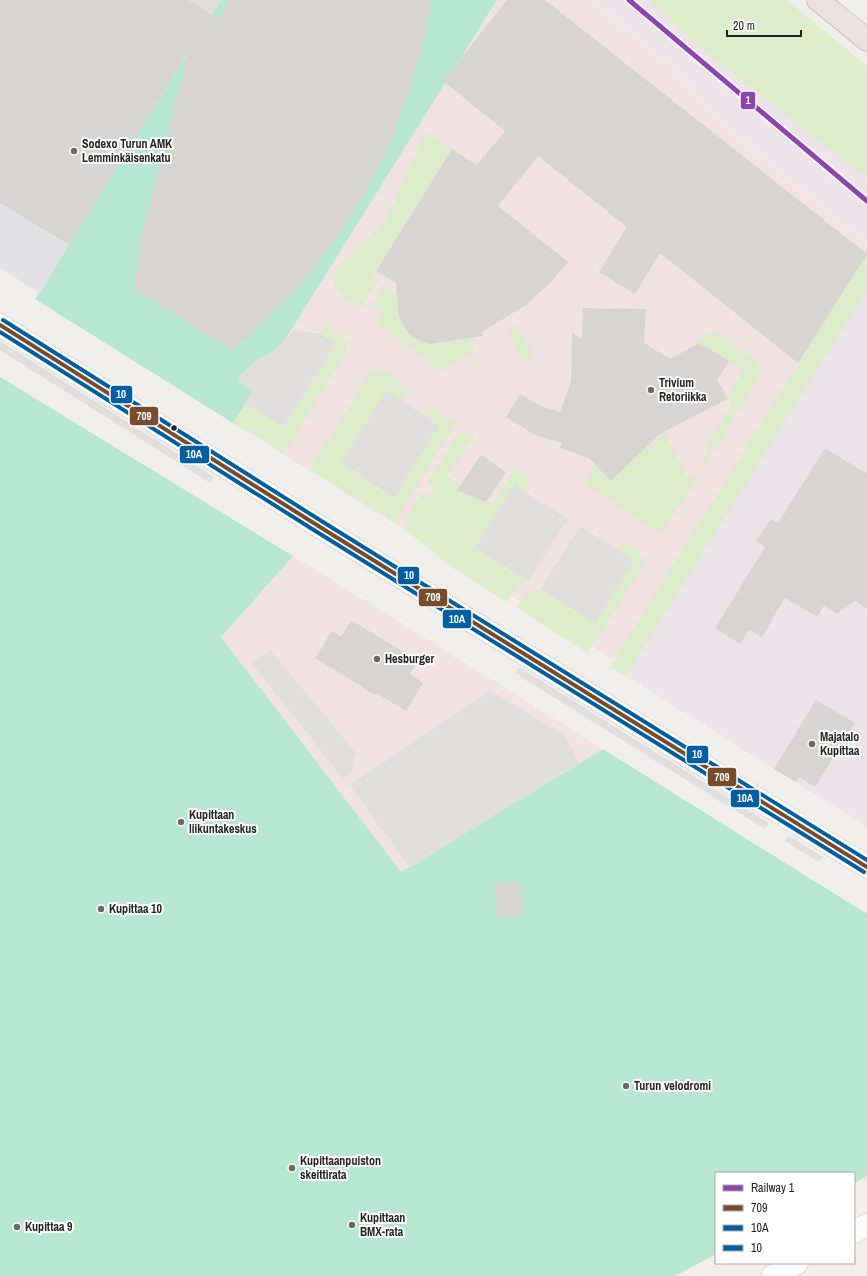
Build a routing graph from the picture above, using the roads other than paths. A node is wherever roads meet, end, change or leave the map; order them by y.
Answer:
1 (818, 0) edge
2 (867, 40) edge
3 (0, 325) edge
4 (867, 867) edge
5 (867, 1225) edge
6 (855, 1231) edge
7 (795, 1264) edge
8 (773, 1276) edge

1 - 2 highway
3 - 4 street
5 - 6 street
7 - 8 street

